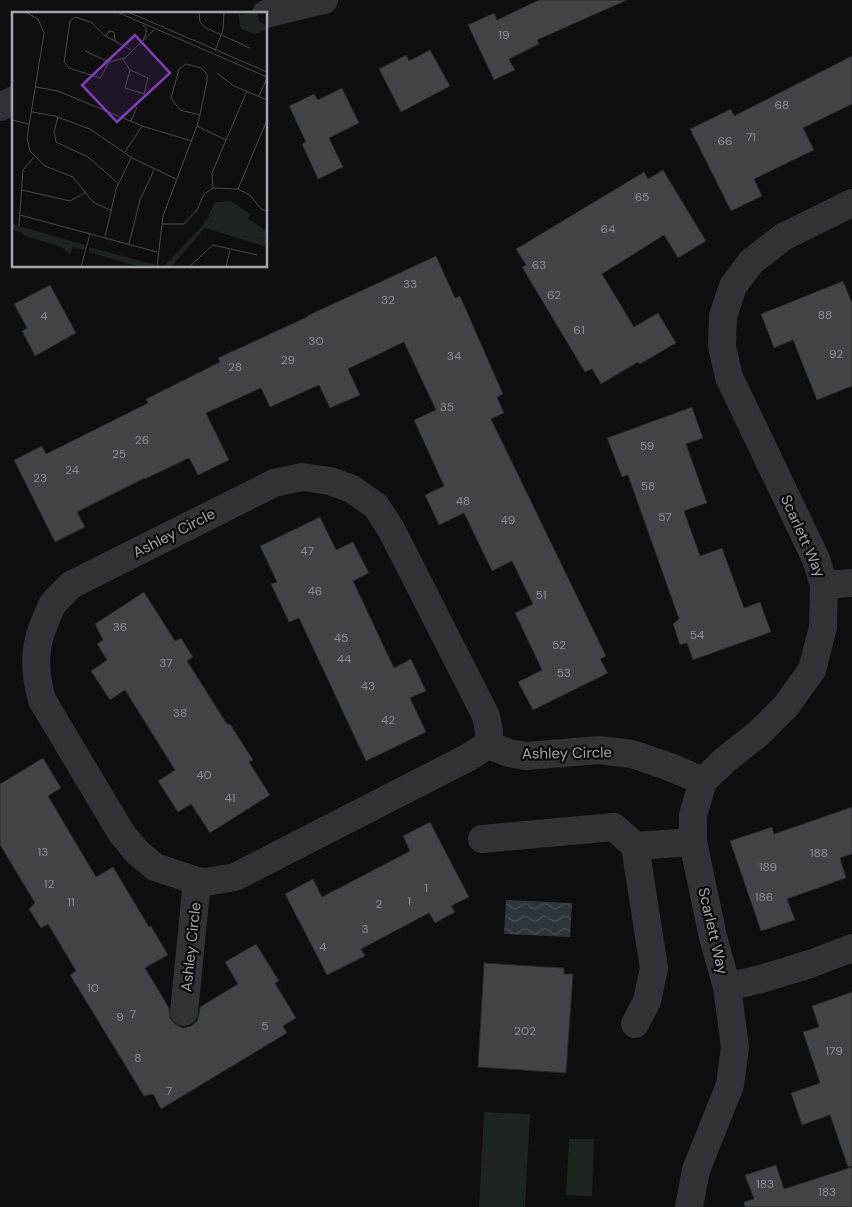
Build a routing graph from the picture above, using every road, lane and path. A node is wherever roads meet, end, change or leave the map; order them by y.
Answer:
1 (324, 0) edge
2 (268, 14) edge
3 (12, 101) edge
4 (0, 107) edge
5 (852, 203) edge
6 (852, 583) edge
7 (824, 585) junction
8 (488, 745) junction
9 (703, 781) junction
10 (482, 839) dead end
11 (694, 842) junction
12 (635, 846) junction
13 (197, 881) junction
14 (852, 948) edge
15 (727, 987) junction
16 (184, 1012) dead end
17 (635, 1024) dead end
18 (689, 1207) edge

1 - 2 street
3 - 4 street
5 - 7 street, Scarlett Way
6 - 7 street
7 - 9 street, Scarlett Way
8 - 9 street, Ashley Circle
8 - 13 street, Ashley Circle
8 - 13 street, Ashley Circle
9 - 11 street, Scarlett Way
10 - 12 street
11 - 12 street
11 - 15 street, Scarlett Way
12 - 17 street
13 - 16 street, Ashley Circle
14 - 15 street, Scarlett Way
15 - 18 street, Scarlett Way

